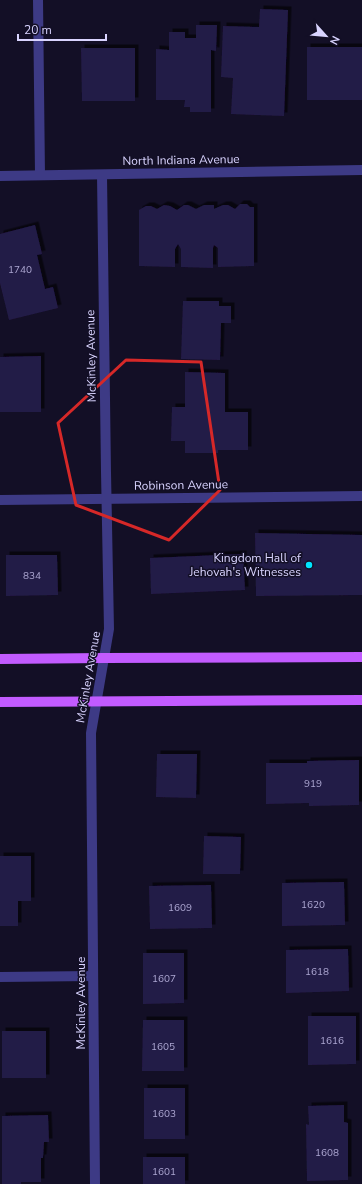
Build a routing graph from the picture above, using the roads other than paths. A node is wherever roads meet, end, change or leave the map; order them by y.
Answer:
1 (38, 0) edge
2 (362, 170) edge
3 (102, 174) junction
4 (0, 176) edge
5 (40, 176) junction
6 (362, 496) edge
7 (0, 500) edge
8 (106, 500) junction
9 (104, 658) junction
10 (362, 658) edge
11 (0, 659) edge
12 (362, 700) edge
13 (97, 701) junction
14 (0, 702) edge
15 (93, 976) junction
16 (0, 977) edge
17 (95, 1184) edge

1 - 5 street
2 - 3 street, North Indiana Avenue
3 - 5 street, North Indiana Avenue
3 - 8 street, McKinley Avenue
4 - 5 street, North Indiana Avenue
6 - 8 street, Robinson Avenue
7 - 8 street, Robinson Avenue
8 - 9 street, McKinley Avenue
9 - 10 main road
9 - 11 main road
9 - 13 street, McKinley Avenue
12 - 13 main road
13 - 14 main road
13 - 15 street, McKinley Avenue
15 - 16 street
15 - 17 street, McKinley Avenue

